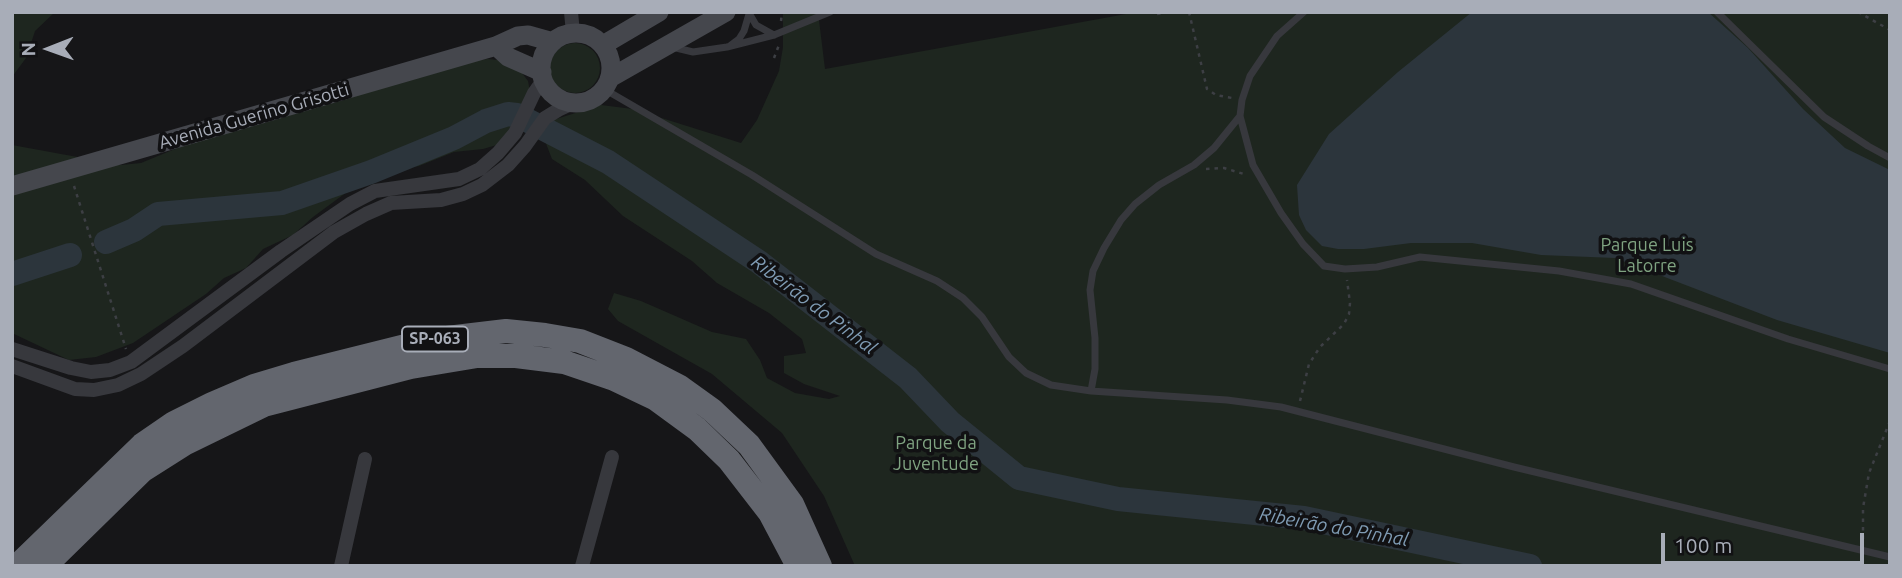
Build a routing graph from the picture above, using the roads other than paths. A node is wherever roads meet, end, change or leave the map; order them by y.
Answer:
1 (571, 12) edge
2 (659, 12) edge
3 (726, 12) edge
4 (831, 12) edge
5 (1304, 12) edge
6 (1717, 12) edge
7 (749, 13) edge
8 (573, 33) junction
9 (774, 35) junction
10 (553, 42) junction
11 (603, 45) junction
12 (496, 46) junction
13 (668, 46) junction
14 (727, 47) junction
15 (543, 76) junction
16 (607, 83) junction
17 (573, 103) junction
18 (1240, 116) junction
19 (1890, 158) edge
20 (12, 186) edge
21 (12, 349) edge
22 (12, 366) edge
23 (1890, 369) edge
24 (1091, 391) junction
25 (612, 457) dead end
26 (365, 459) dead end
27 (1890, 557) edge
28 (17, 566) edge
29 (46, 566) edge
30 (341, 566) edge
31 (582, 566) edge
32 (799, 566) edge
33 (820, 566) edge

1 - 8 street
2 - 11 main road
3 - 13 main road
4 - 9 lane
5 - 18 lane
6 - 19 lane
7 - 9 lane
7 - 14 lane
8 - 10 main road
8 - 11 main road
9 - 14 lane
10 - 12 main road, Avenida Guerino Grisotti
10 - 15 main road
11 - 16 main road
12 - 15 main road
12 - 20 main road, Avenida Guerino Grisotti
13 - 14 lane
13 - 16 main road
15 - 17 main road
15 - 21 street
16 - 17 main road
16 - 24 lane
17 - 22 street
18 - 23 lane
18 - 24 lane
24 - 27 lane
25 - 31 street
26 - 30 street
28 - 33 highway, SP-063
29 - 32 highway, SP-063

